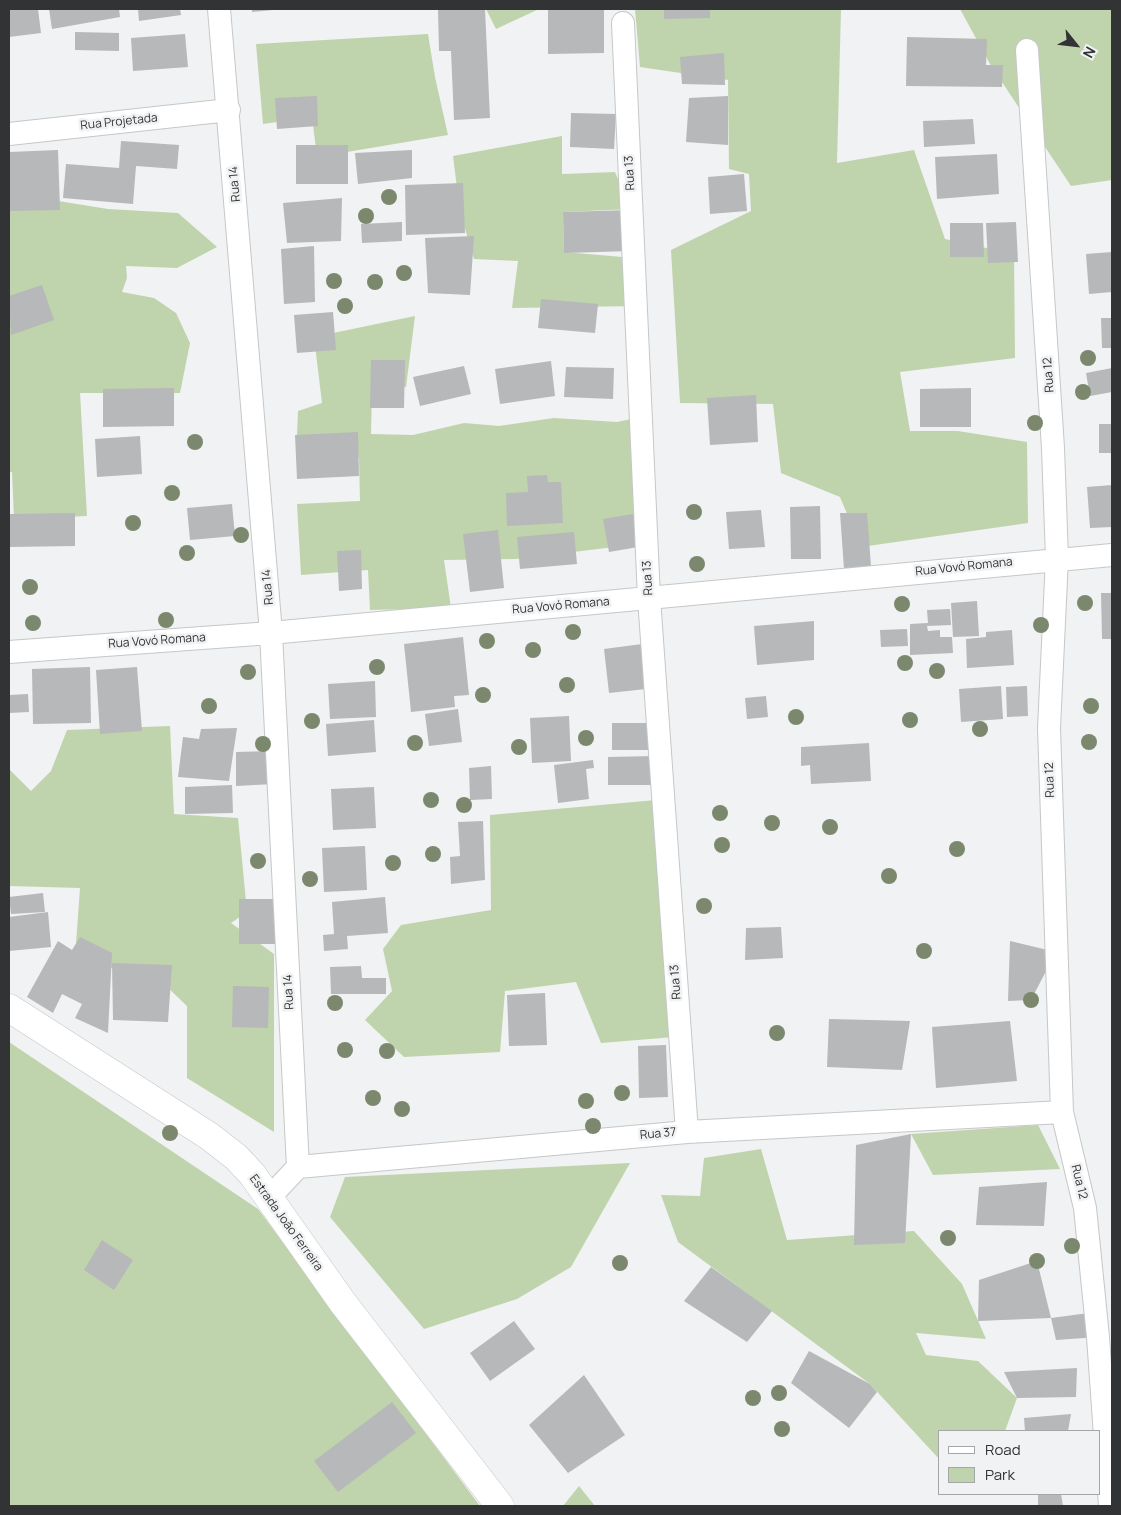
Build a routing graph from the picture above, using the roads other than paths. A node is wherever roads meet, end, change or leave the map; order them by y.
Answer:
1 (220, 9) edge
2 (623, 23) dead end
3 (1027, 50) dead end
4 (229, 110) junction
5 (9, 134) edge
6 (1112, 555) edge
7 (1056, 558) junction
8 (649, 598) junction
9 (271, 632) junction
10 (9, 652) edge
11 (9, 1008) edge
12 (1062, 1112) junction
13 (687, 1132) junction
14 (298, 1167) junction
15 (269, 1198) junction
16 (1104, 1322) edge
17 (500, 1506) edge
18 (1110, 1506) edge

1 - 4 street, Rua 14
2 - 8 street, Rua 13
3 - 7 street, Rua 12
4 - 5 street, Rua Projetada
4 - 9 street, Rua 14
6 - 7 street, Rua Vovó Romana
7 - 8 street, Rua Vovó Romana
7 - 12 street, Rua 12
8 - 9 street, Rua Vovó Romana
8 - 13 street, Rua 13
9 - 10 street, Rua Vovó Romana
9 - 14 street, Rua 14
11 - 15 street, Estrada João Ferreira
12 - 13 street, Rua 37
12 - 16 street, Rua 12
13 - 14 street, Rua 37
14 - 15 street
15 - 17 street, Estrada João Ferreira
16 - 18 street, Rua 12

